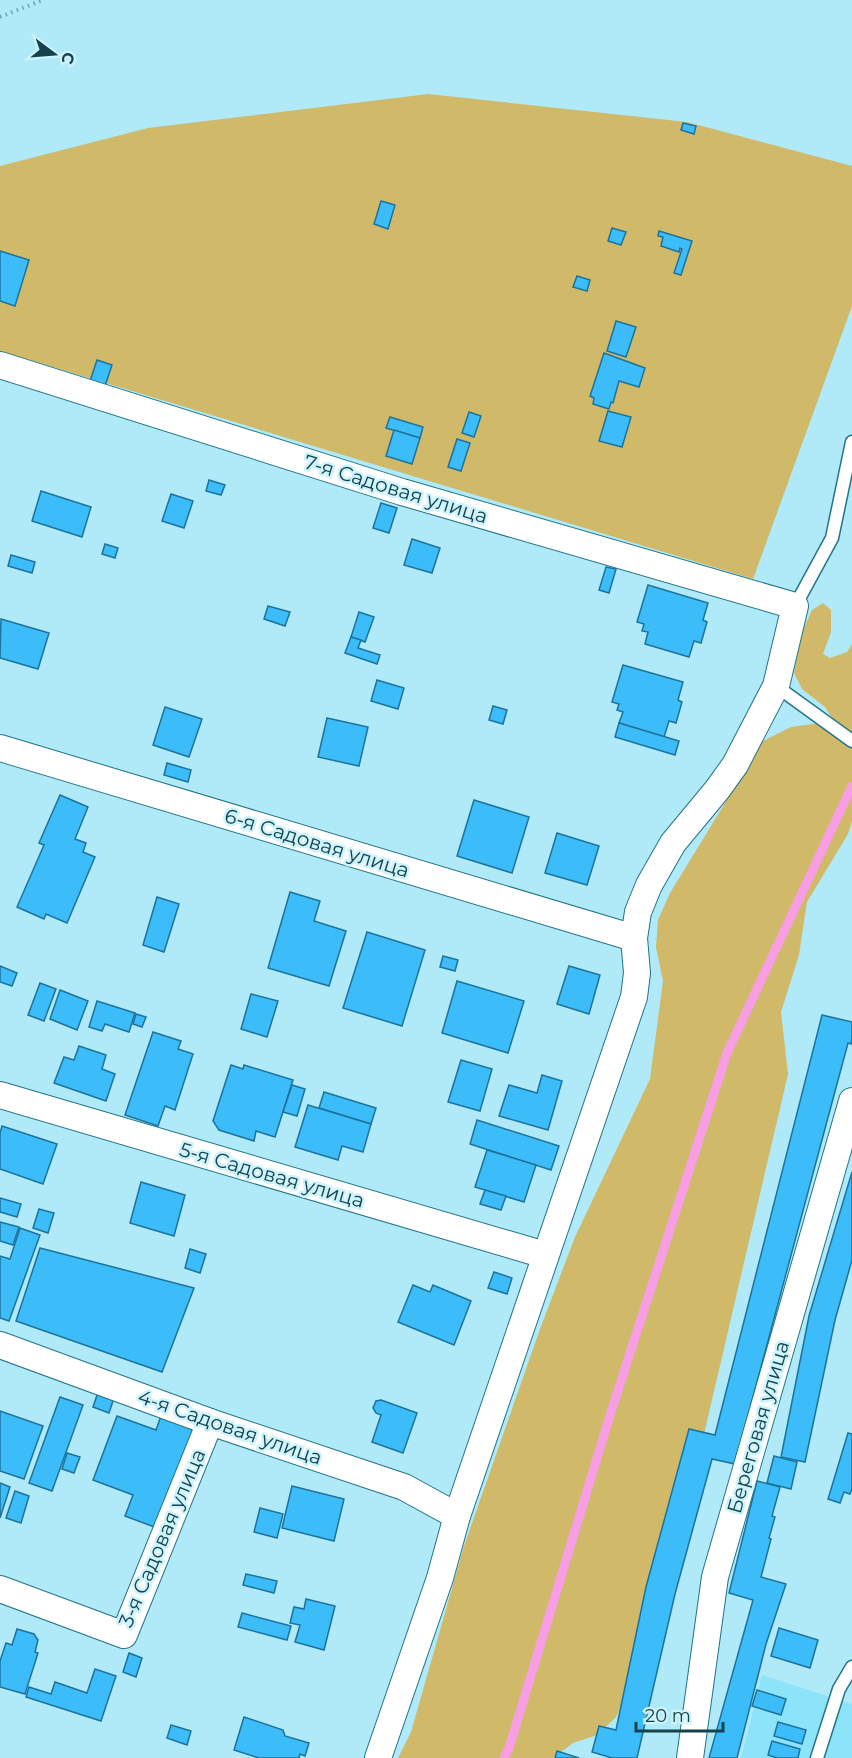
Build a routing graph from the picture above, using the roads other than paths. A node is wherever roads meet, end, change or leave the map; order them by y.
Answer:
1 (0, 365) edge
2 (852, 442) edge
3 (795, 606) junction
4 (776, 686) junction
5 (852, 741) edge
6 (0, 748) edge
7 (634, 938) junction
8 (0, 1095) edge
9 (852, 1101) edge
10 (544, 1255) junction
11 (0, 1344) edge
12 (210, 1422) junction
13 (457, 1516) junction
14 (0, 1589) edge
15 (852, 1667) edge
16 (378, 1758) edge
17 (690, 1758) edge
18 (817, 1758) edge

1 - 3 street, 7-я Садовая улица
2 - 3 lane
3 - 4 street
4 - 5 lane
4 - 7 street
6 - 7 street, 6-я Садовая улица
7 - 10 street
8 - 10 street, 5-я Садовая улица
9 - 17 street, Береговая улица
10 - 13 street
11 - 12 street, 4-я Садовая улица
12 - 13 street, 4-я Садовая улица
12 - 14 street, 3-я Садовая улица
13 - 16 street
15 - 18 lane

